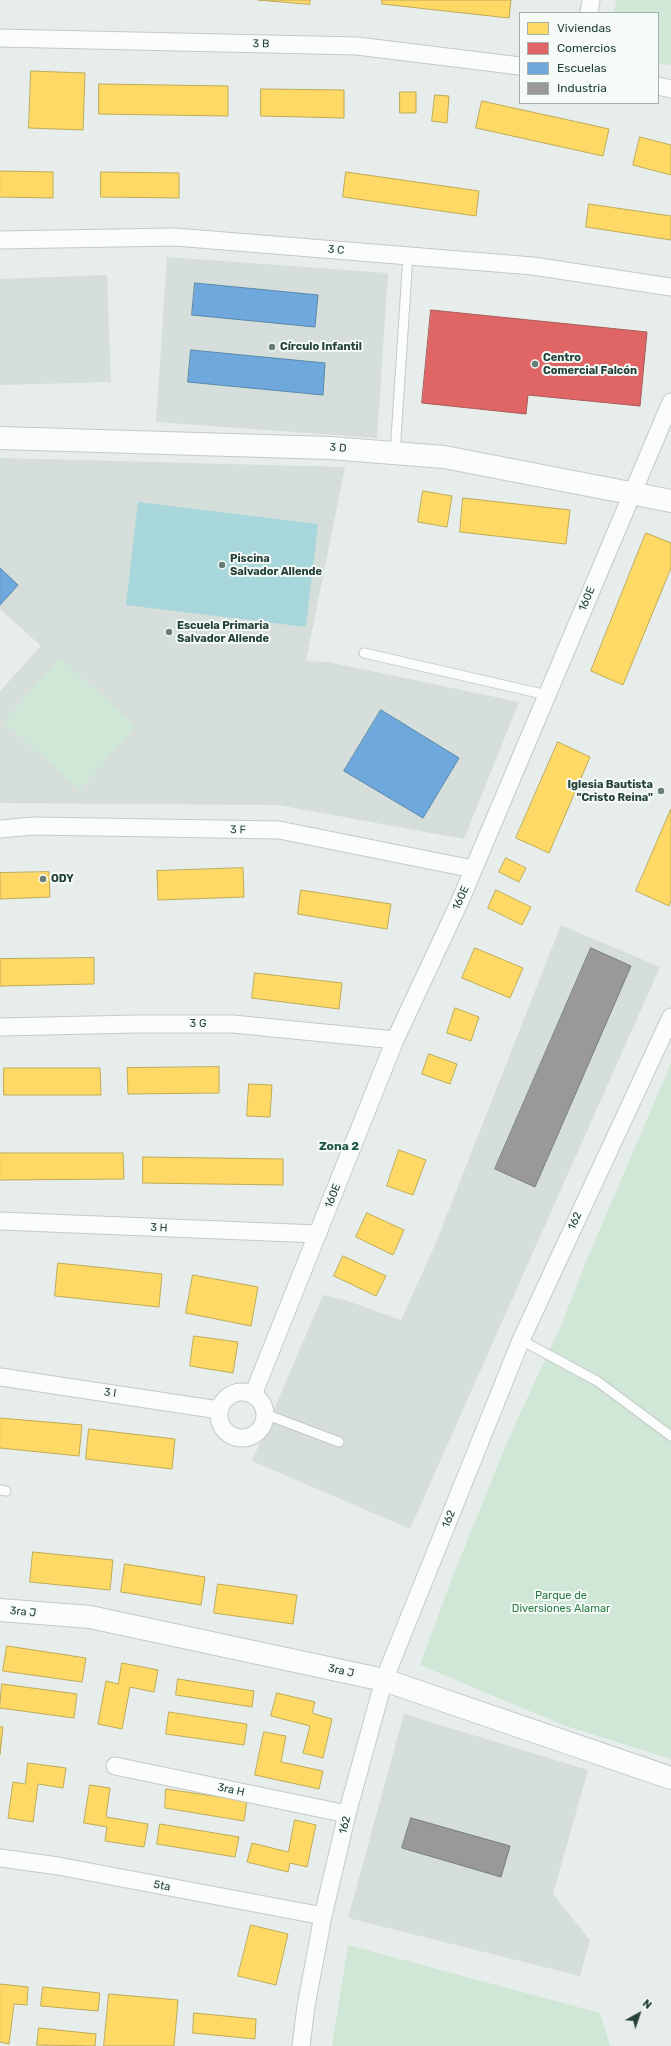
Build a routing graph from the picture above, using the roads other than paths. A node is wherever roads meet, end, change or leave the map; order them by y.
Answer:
1 (591, 0) edge
2 (589, 12) edge
3 (0, 38) edge
4 (519, 66) edge
5 (659, 86) edge
6 (671, 89) edge
7 (0, 240) edge
8 (408, 256) junction
9 (671, 287) edge
10 (671, 402) edge
11 (0, 438) edge
12 (395, 453) junction
13 (631, 492) junction
14 (671, 501) edge
15 (364, 653) dead end
16 (547, 695) junction
17 (0, 829) edge
18 (473, 868) junction
19 (671, 1017) edge
20 (0, 1027) edge
21 (395, 1040) junction
22 (0, 1221) edge
23 (318, 1234) junction
24 (521, 1340) junction
25 (0, 1377) edge
26 (253, 1395) junction
27 (219, 1410) junction
28 (265, 1414) junction
29 (671, 1436) edge
30 (339, 1442) dead end
31 (0, 1610) edge
32 (384, 1680) junction
33 (115, 1766) dead end
34 (671, 1778) edge
35 (347, 1814) junction
36 (0, 1858) edge
37 (323, 1916) junction
38 (301, 2046) edge

1 - 2 street
3 - 4 street, 3 B
5 - 6 street
7 - 8 street, 3 C
8 - 9 street, 3 C
8 - 12 lane
10 - 13 street, 160E
11 - 12 street, 3 D
12 - 13 street, 3 D
13 - 14 street, 3 D
13 - 16 street, 160E
15 - 16 lane
16 - 18 street, 160E
17 - 18 street, 3 F
18 - 21 street, 160E
19 - 24 street, 162
20 - 21 street, 3 G
21 - 23 street, 160E
22 - 23 street, 3 H
23 - 26 street, 160E
24 - 29 lane
24 - 32 street, 162
25 - 27 street, 3 I
26 - 27 street
26 - 28 street
27 - 28 street
28 - 30 lane
31 - 32 street, 3ra J
32 - 34 street, 3ra J
32 - 35 street, 162
33 - 35 street, 3ra H
35 - 37 street, 162
36 - 37 street, 5ta
37 - 38 street, 162

